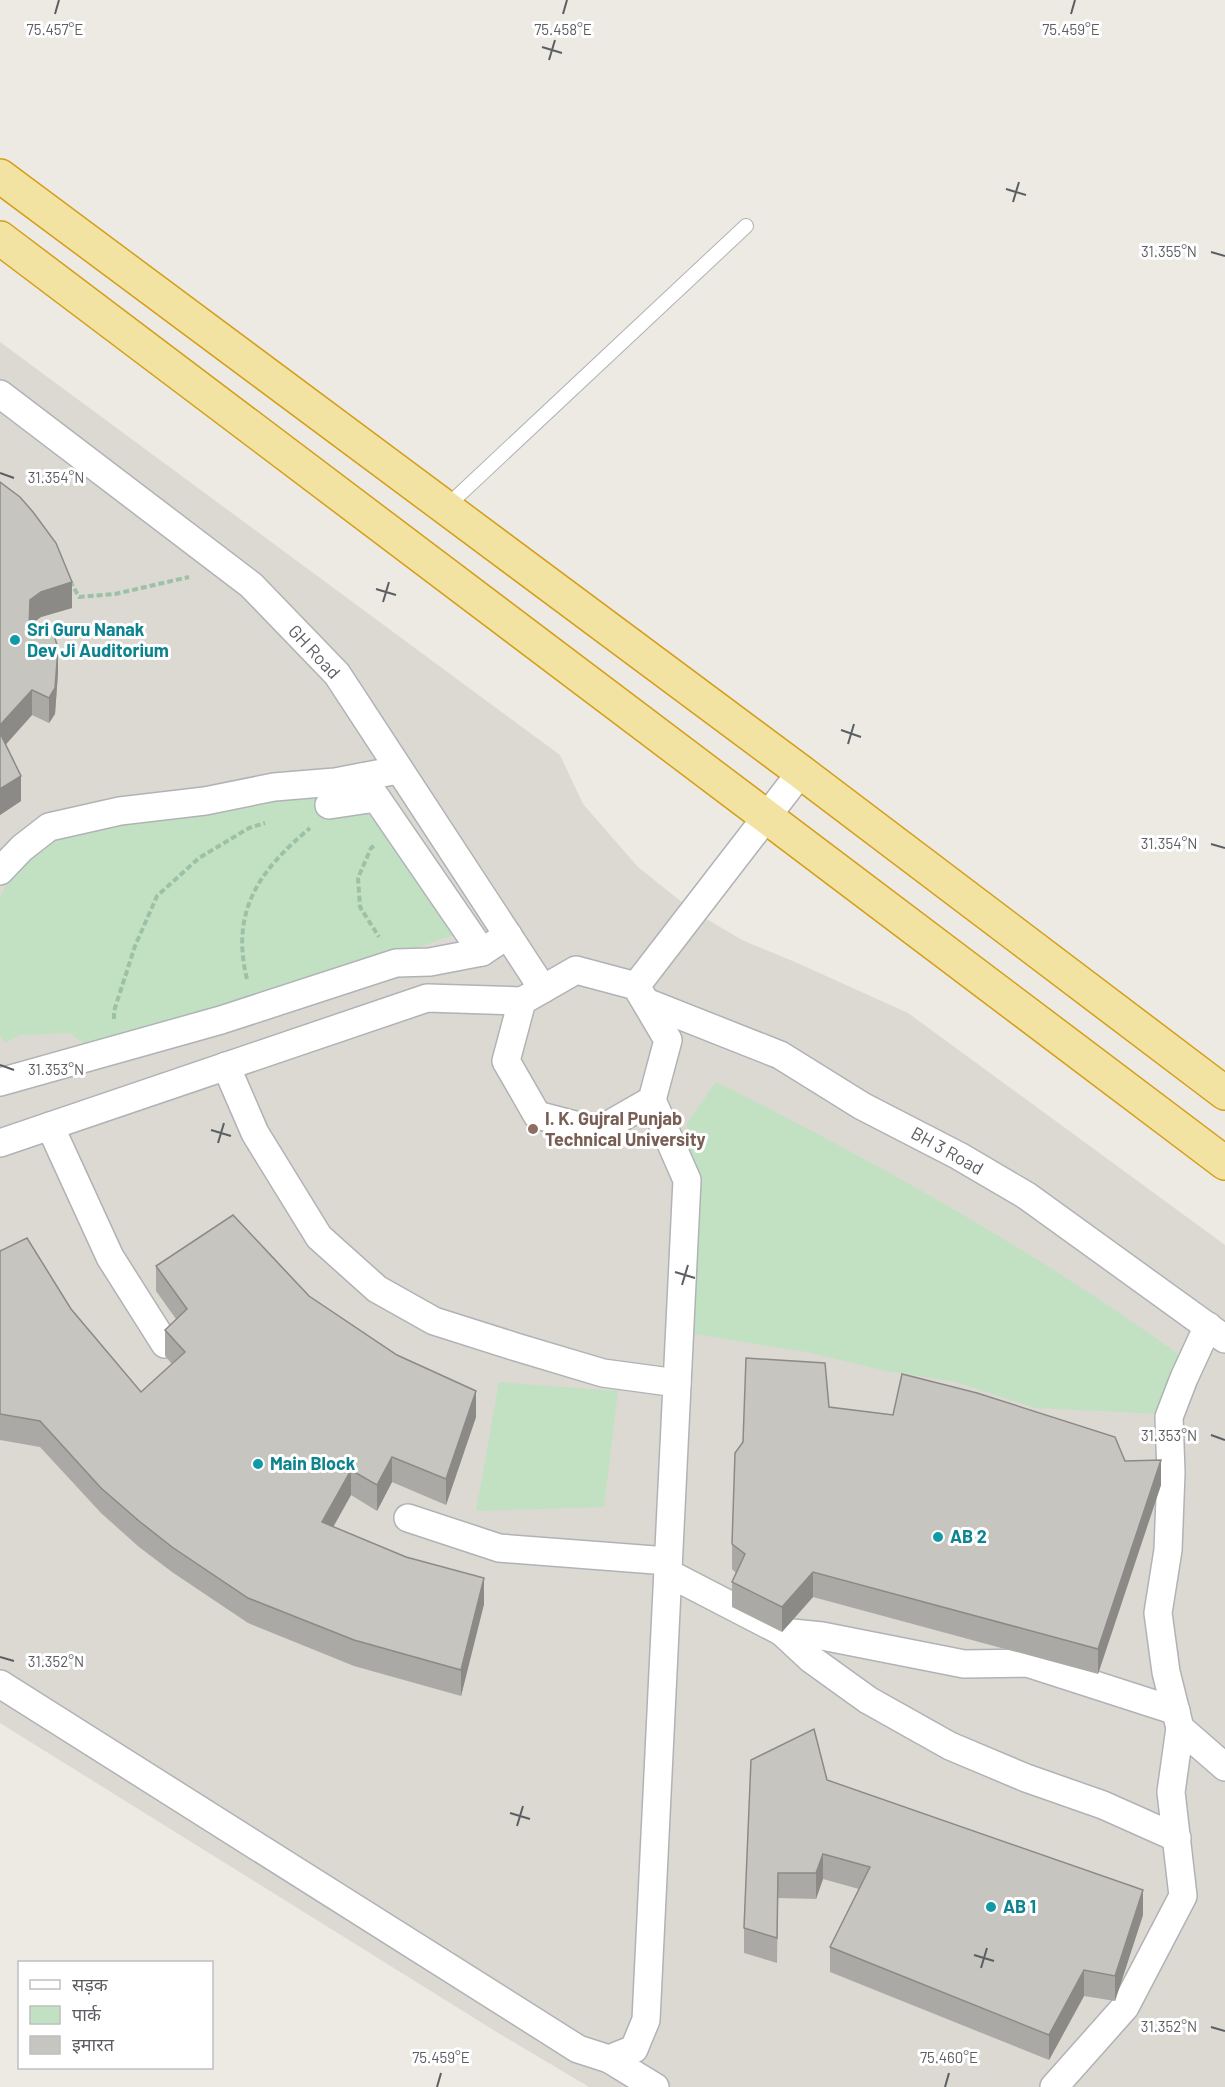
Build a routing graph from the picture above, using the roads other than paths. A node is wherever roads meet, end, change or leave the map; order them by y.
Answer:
1 (0, 176) edge
2 (746, 226) dead end
3 (0, 238) edge
4 (0, 394) edge
5 (445, 508) junction
6 (398, 770) junction
7 (801, 772) junction
8 (369, 787) junction
9 (329, 805) dead end
10 (766, 817) junction
11 (0, 871) edge
12 (508, 935) junction
13 (482, 952) junction
14 (641, 994) junction
15 (532, 995) junction
16 (226, 1066) junction
17 (0, 1083) edge
18 (1225, 1092) edge
19 (652, 1100) junction
20 (50, 1126) junction
21 (0, 1143) edge
22 (1225, 1163) edge
23 (1217, 1332) edge
24 (165, 1344) edge
25 (677, 1383) junction
26 (408, 1518) dead end
27 (668, 1567) junction
28 (782, 1632) junction
29 (0, 1684) edge
30 (1178, 1720) junction
31 (1225, 1767) edge
32 (1177, 1838) junction
33 (609, 2059) junction
34 (655, 2087) edge
35 (1053, 2087) edge

1 - 5 highway
2 - 5 lane
3 - 10 highway
4 - 6 street, GH Road
5 - 7 highway
6 - 8 street
6 - 12 street, GH Road
7 - 10 street
7 - 18 highway
8 - 9 street
8 - 11 street
8 - 13 street
10 - 14 street
10 - 22 highway
12 - 13 street
12 - 15 street, GH Road
13 - 17 street
14 - 15 street
14 - 19 street
14 - 23 street, BH 3 Road
15 - 16 street
15 - 19 street
16 - 20 street
16 - 25 street
19 - 25 street
20 - 21 street
20 - 24 street
23 - 30 street
25 - 27 street
26 - 27 street
27 - 28 street
27 - 33 street
28 - 30 street
28 - 32 street
29 - 33 street
30 - 31 street
30 - 32 street
32 - 35 street
33 - 34 street

